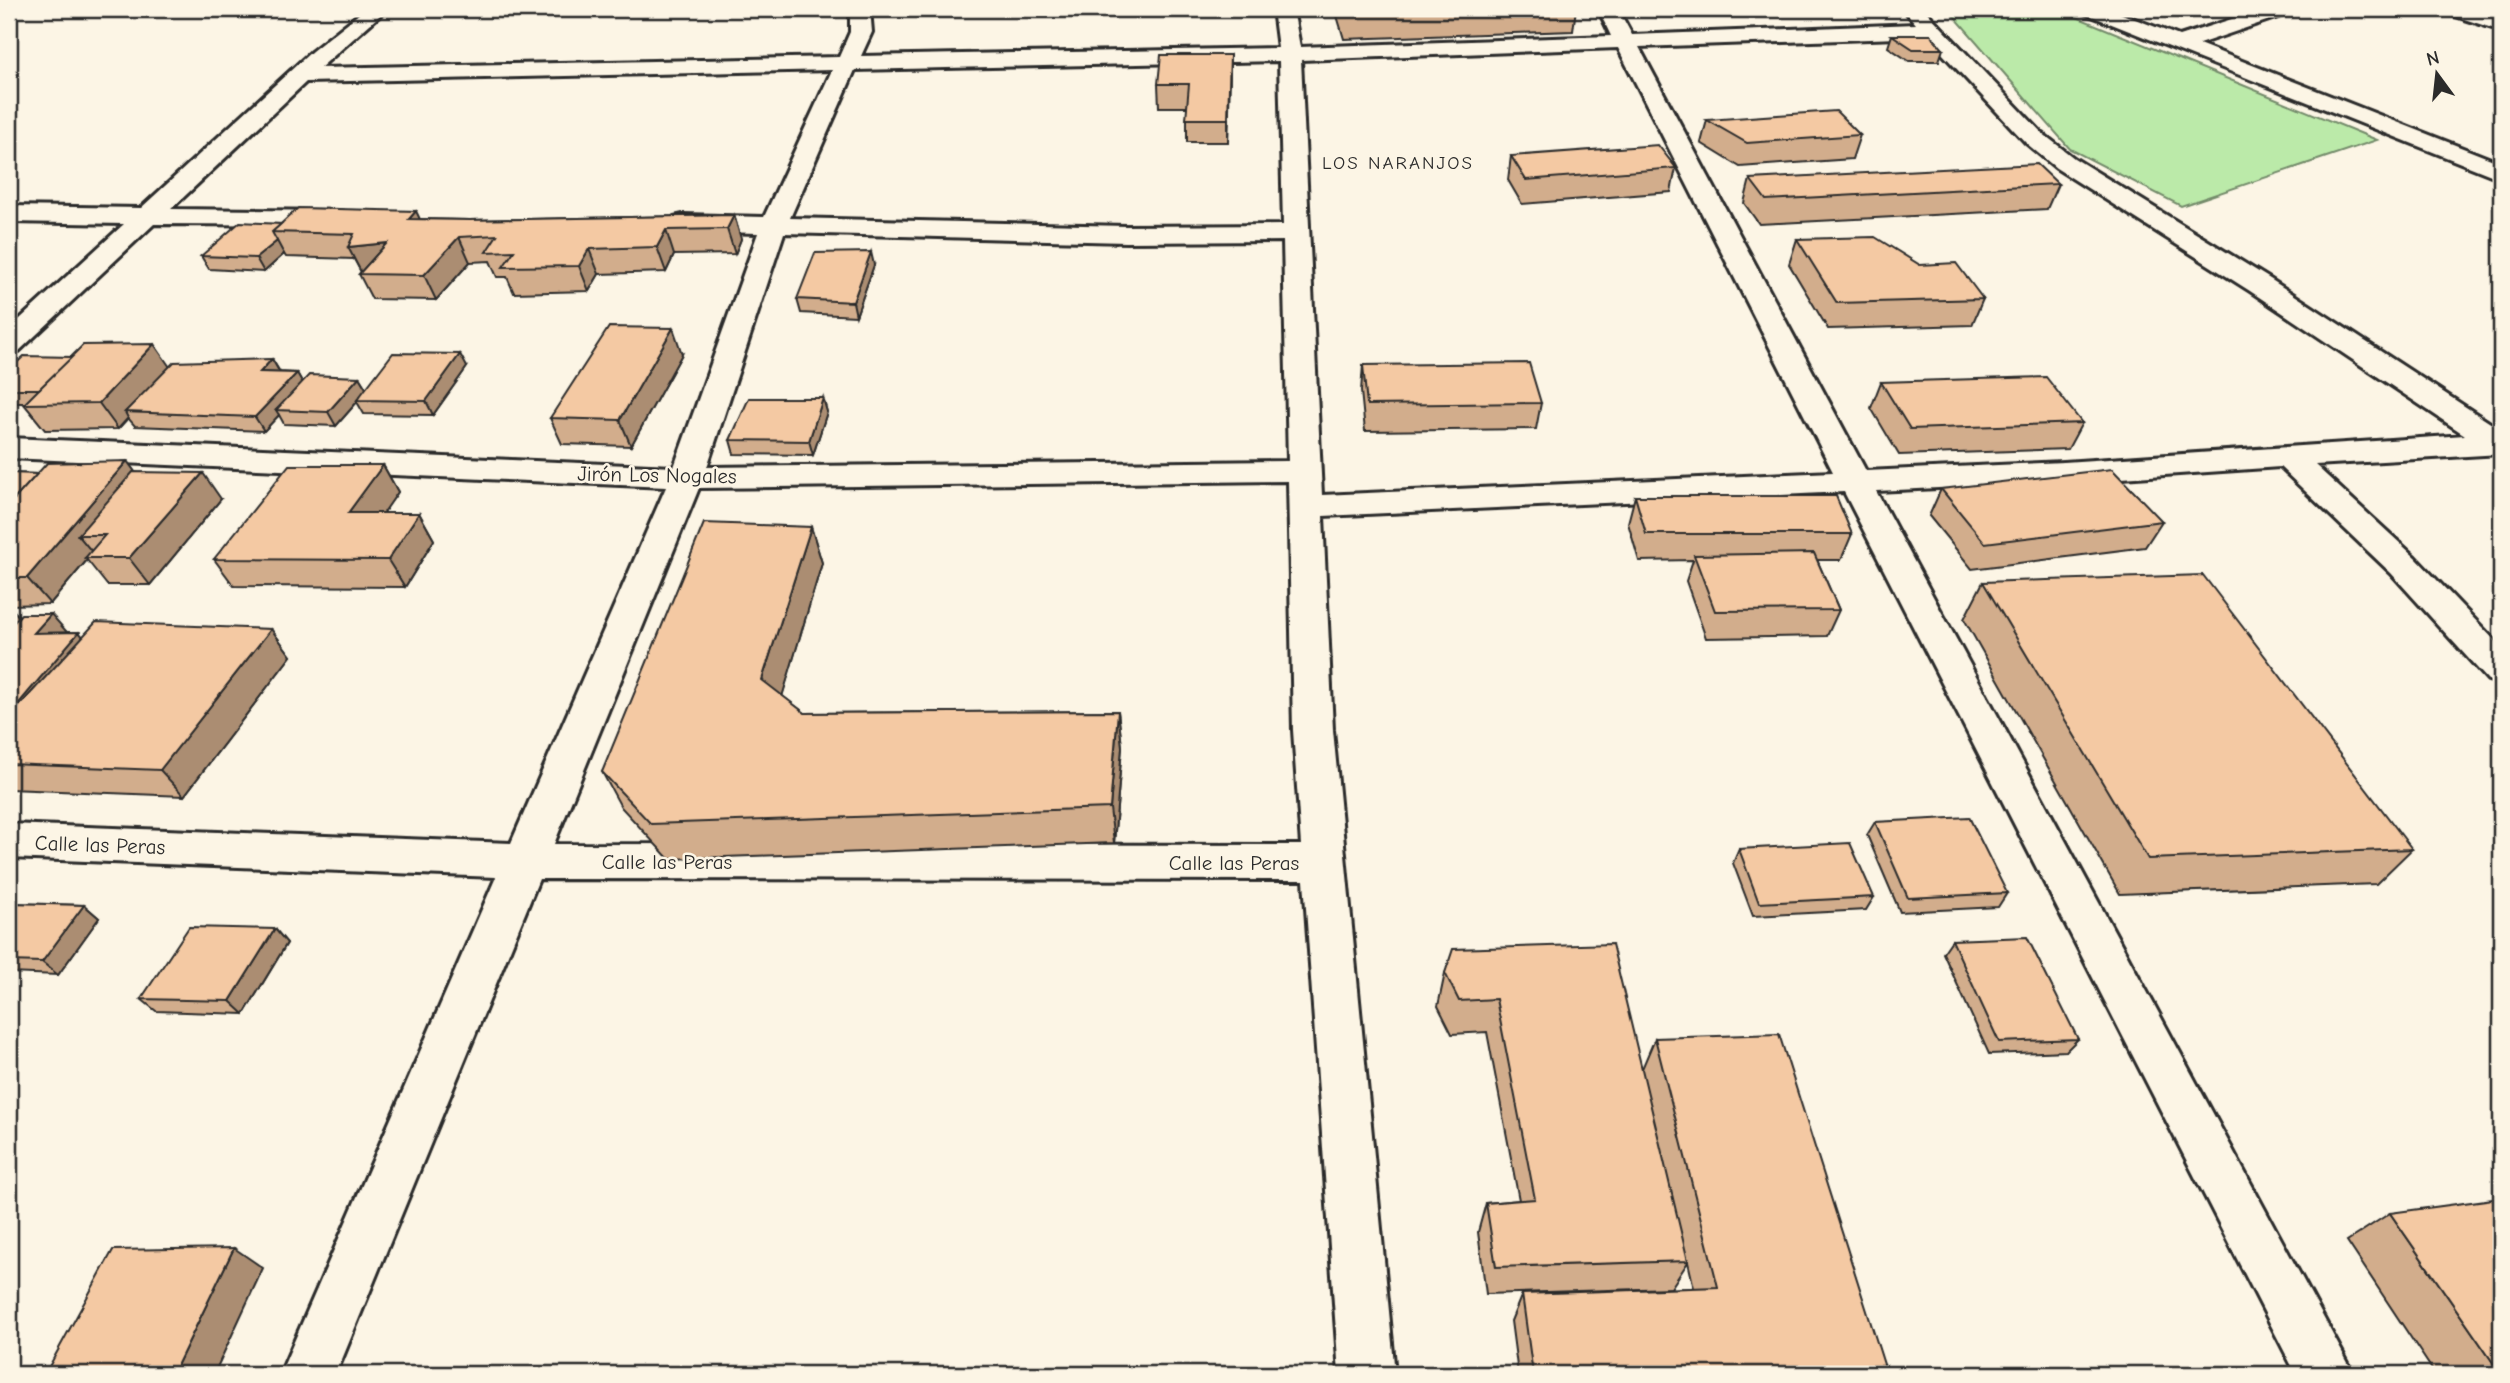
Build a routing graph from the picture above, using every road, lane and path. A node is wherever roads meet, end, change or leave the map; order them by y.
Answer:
1 (377, 9) edge
2 (860, 9) edge
3 (1283, 9) edge
4 (1914, 9) edge
5 (2091, 9) edge
6 (2283, 9) edge
7 (2453, 9) edge
8 (1617, 25) edge
9 (2501, 26) edge
10 (1932, 30) junction
11 (2178, 44) junction
12 (1290, 54) junction
13 (849, 62) junction
14 (300, 75) junction
15 (2501, 172) edge
16 (9, 214) edge
17 (148, 217) junction
18 (371, 219) edge
19 (663, 223) edge
20 (774, 224) junction
21 (1297, 233) junction
22 (9, 345) edge
23 (2500, 443) edge
24 (9, 448) edge
25 (2289, 458) junction
26 (687, 478) junction
27 (1856, 481) junction
28 (1305, 489) junction
29 (2501, 670) edge
30 (9, 841) edge
31 (523, 862) junction
32 (1325, 863) junction
33 (308, 1374) edge
34 (1367, 1374) edge
35 (2326, 1374) edge

1 - 14 street
2 - 13 street
3 - 12 street
4 - 10 street
5 - 11 street
6 - 11 street
7 - 9 street
8 - 10 street
8 - 12 street
8 - 27 street
10 - 23 street
11 - 15 street
12 - 13 street
12 - 21 street
13 - 14 street
13 - 20 street
14 - 17 street
16 - 17 street
17 - 18 street
17 - 22 street
19 - 20 street
20 - 21 street
20 - 26 street
21 - 28 street
23 - 25 street, Jirón Los Nogales
24 - 26 street, Jirón Los Nogales
25 - 27 street, Jirón Los Nogales
25 - 29 street
26 - 28 street, Jirón Los Nogales
26 - 31 street
27 - 28 street, Jirón Los Nogales
27 - 35 street
28 - 32 street
30 - 31 street, Calle las Peras
31 - 32 street, Calle las Peras
31 - 33 street
32 - 34 street

